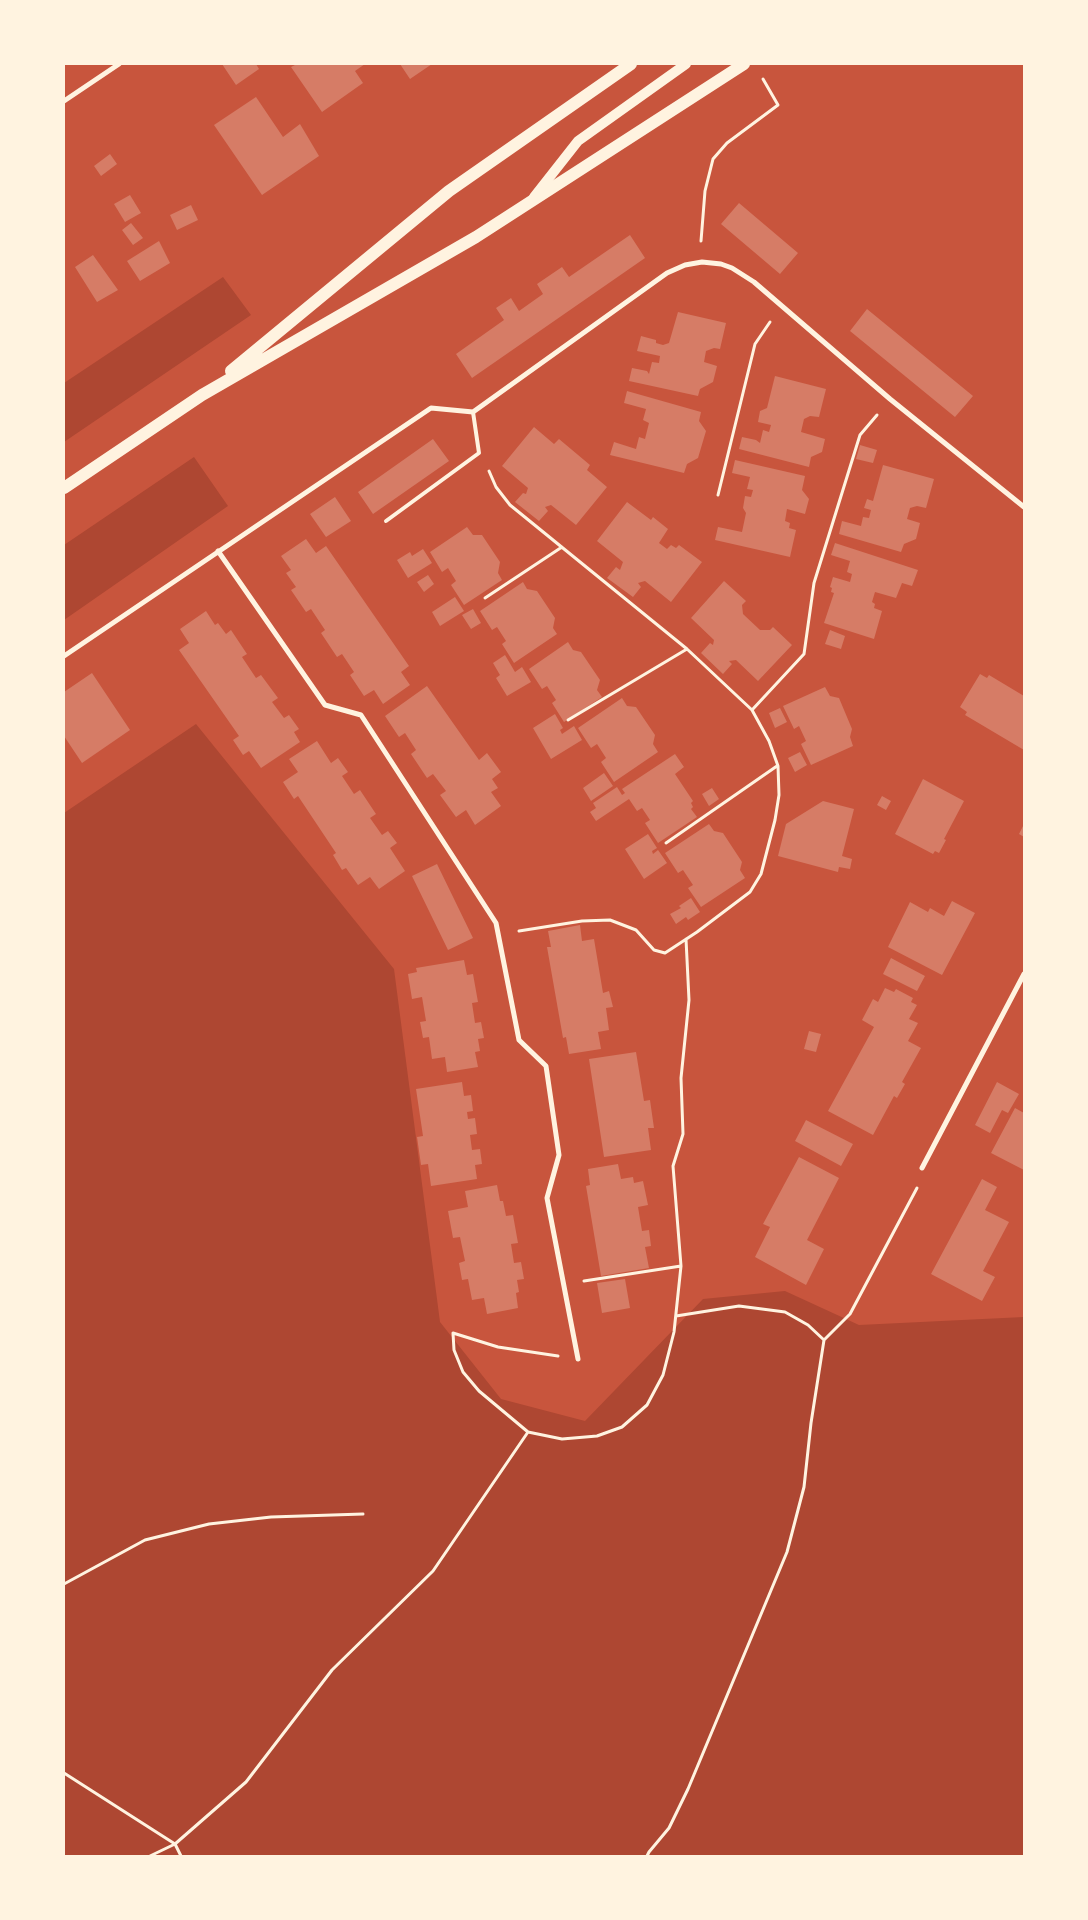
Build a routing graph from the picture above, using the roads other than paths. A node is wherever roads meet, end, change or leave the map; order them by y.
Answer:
1 (119, 64) edge
2 (631, 64) edge
3 (686, 64) edge
4 (744, 64) edge
5 (64, 101) edge
6 (532, 200) junction
7 (202, 395) junction
8 (473, 412) junction
9 (64, 488) edge
10 (1024, 507) edge
11 (386, 521) dead end
12 (218, 551) junction
13 (64, 656) edge
14 (1024, 974) edge
15 (922, 1168) road end
16 (578, 1359) road end

1 - 5 street
2 - 7 main road
3 - 6 main road
4 - 6 main road
6 - 7 main road
7 - 9 main road
8 - 10 street
8 - 11 lane
8 - 12 street
12 - 13 street
12 - 16 street
14 - 15 street

